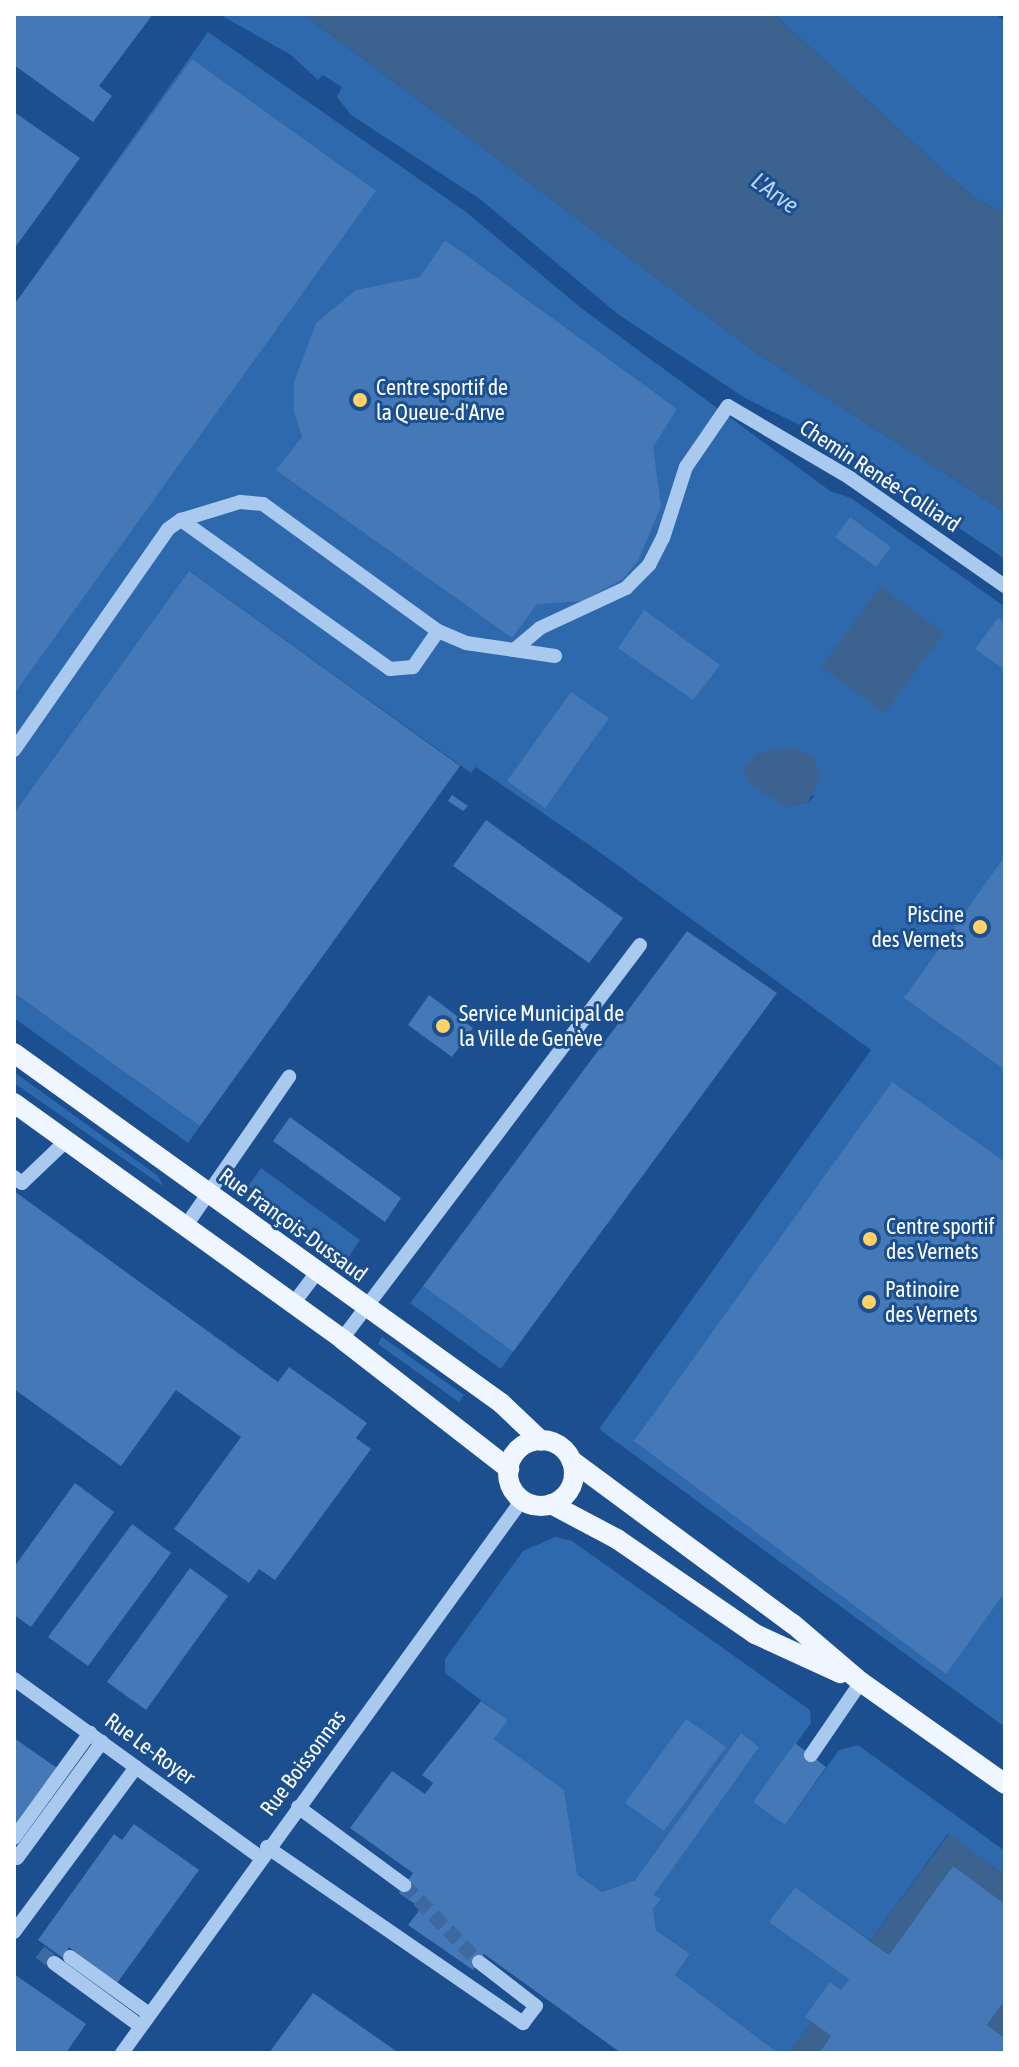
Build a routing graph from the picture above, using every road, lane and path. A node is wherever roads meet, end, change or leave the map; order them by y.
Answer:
1 (181, 520) junction
2 (1005, 586) edge
3 (438, 631) junction
4 (514, 650) junction
5 (555, 656) dead end
6 (14, 750) edge
7 (640, 945) dead end
8 (14, 1053) edge
9 (289, 1077) dead end
10 (14, 1103) edge
11 (66, 1141) junction
12 (14, 1177) edge
13 (209, 1193) junction
14 (185, 1227) junction
15 (317, 1272) junction
16 (293, 1304) junction
17 (366, 1307) junction
18 (342, 1339) junction
19 (541, 1441) junction
20 (571, 1460) junction
21 (509, 1469) junction
22 (522, 1500) junction
23 (551, 1504) junction
24 (19, 1682) edge
25 (861, 1682) junction
26 (14, 1698) edge
27 (96, 1738) junction
28 (811, 1755) dead end
29 (136, 1767) junction
30 (1005, 1784) edge
31 (298, 1807) junction
32 (14, 1838) edge
33 (264, 1852) junction
34 (17, 1858) dead end
35 (404, 1885) tunnel mouth
36 (14, 1932) edge
37 (70, 1957) tunnel mouth
38 (479, 1962) tunnel mouth
39 (54, 1963) tunnel mouth
40 (145, 2020) junction
41 (122, 2053) edge

1 - 3 street
1 - 3 street
1 - 6 street
2 - 4 street, Chemin Renée-Colliard
3 - 4 street
4 - 5 street
7 - 17 street
8 - 13 main road, Rue François-Dussaud
9 - 13 street
10 - 11 main road
11 - 12 street
11 - 14 main road
13 - 14 street
13 - 15 main road, Rue François-Dussaud
14 - 16 main road
15 - 16 street
15 - 17 main road, Rue François-Dussaud
16 - 18 main road
17 - 18 street
17 - 19 main road, Rue François-Dussaud
18 - 21 main road
19 - 20 main road, Rue François-Dussaud
19 - 21 main road
20 - 23 main road
20 - 25 main road, Rue François-Dussaud
21 - 22 main road
22 - 23 main road, Rue François-Dussaud
22 - 31 street, Rue Boissonnas
23 - 25 main road, Rue François-Dussaud
24 - 26 street
24 - 27 street, Rue Le-Royer
25 - 28 street
25 - 30 main road, Rue François-Dussaud
27 - 29 street, Rue Le-Royer
27 - 32 street
27 - 34 street
29 - 33 street, Rue Le-Royer
29 - 36 street
31 - 33 street, Rue Boissonnas
31 - 35 street
33 - 38 street, Rue Le-Royer
33 - 40 street, Rue Boissonnas
37 - 40 street
39 - 40 street
40 - 41 street, Rue Boissonnas

